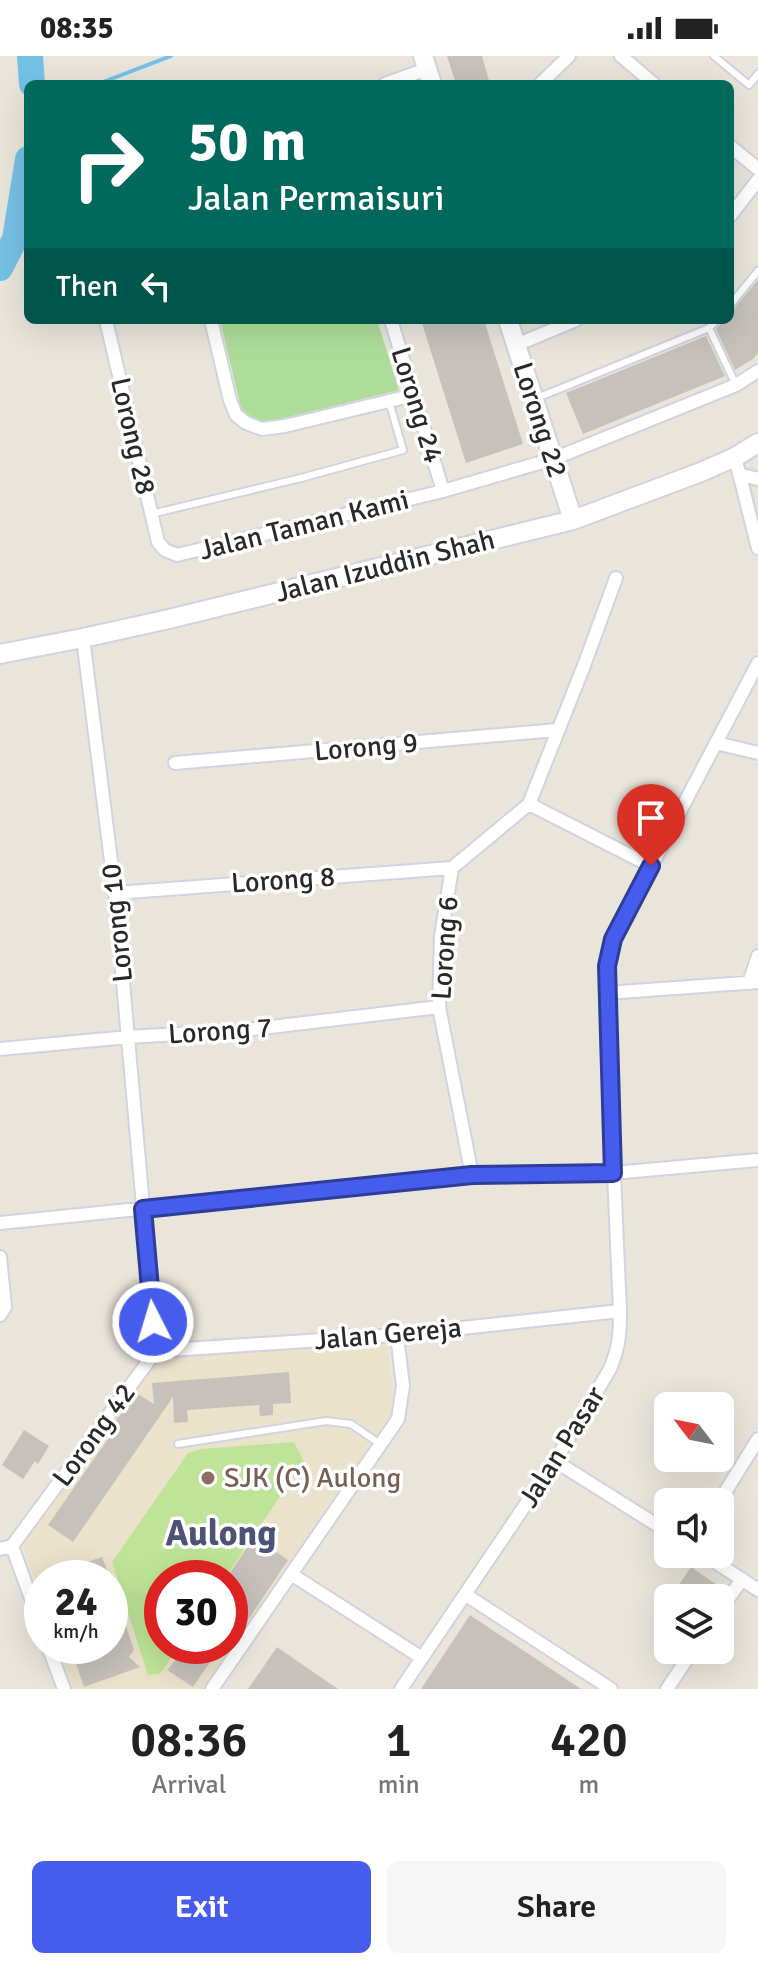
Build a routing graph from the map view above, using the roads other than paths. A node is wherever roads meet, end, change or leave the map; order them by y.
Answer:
1 (550, 56) edge
2 (569, 56) edge
3 (621, 56) edge
4 (714, 56) edge
5 (428, 70) edge
6 (555, 71) junction
7 (758, 74) edge
8 (397, 80) edge
9 (545, 80) edge
10 (649, 80) edge
11 (734, 149) edge
12 (758, 169) edge
13 (758, 180) edge
14 (734, 211) edge
15 (758, 271) edge
16 (734, 300) edge
17 (107, 324) edge
18 (212, 324) edge
19 (392, 324) edge
20 (509, 324) edge
21 (566, 324) edge
22 (713, 324) edge
23 (709, 328) junction
24 (516, 345) junction
25 (758, 371) edge
26 (736, 385) junction
27 (414, 395) junction
28 (534, 400) junction
29 (389, 401) junction
30 (758, 443) edge
31 (553, 459) junction
32 (737, 466) junction
33 (758, 479) edge
34 (443, 491) junction
35 (151, 514) junction
36 (573, 520) junction
37 (758, 547) edge
38 (165, 550) joint
39 (616, 578) dead end
40 (83, 638) junction
41 (0, 654) edge
42 (758, 663) edge
43 (557, 730) junction
44 (716, 743) junction
45 (758, 753) edge
46 (175, 763) dead end
47 (529, 804) junction
48 (651, 866) junction
49 (452, 868) junction
50 (115, 893) junction
51 (758, 956) edge
52 (753, 982) edge
53 (606, 993) junction
54 (439, 1007) junction
55 (128, 1037) junction
56 (0, 1049) edge
57 (758, 1160) edge
58 (613, 1173) junction
59 (472, 1175) junction
60 (143, 1209) junction
61 (0, 1223) edge
62 (0, 1257) edge
63 (620, 1311) junction
64 (0, 1315) edge
65 (397, 1335) junction
66 (156, 1351) junction
67 (758, 1439) edge
68 (178, 1444) dead end
69 (380, 1444) junction
70 (555, 1461) junction
71 (728, 1488) edge
72 (654, 1523) edge
73 (6, 1548) edge
74 (725, 1568) edge
75 (291, 1574) junction
76 (742, 1579) junction
77 (24, 1588) edge
78 (758, 1590) edge
79 (734, 1591) edge
80 (466, 1595) junction
81 (422, 1658) junction
82 (55, 1664) edge
83 (684, 1664) edge
84 (64, 1689) edge
85 (212, 1689) edge
86 (401, 1689) edge
87 (611, 1689) edge
88 (667, 1689) edge

1 - 6 street
2 - 6 street
3 - 10 street
4 - 7 lane
5 - 8 street
6 - 9 street
11 - 12 street
13 - 14 street
15 - 16 lane
17 - 35 street, Lorong 28
18 - 29 street
19 - 27 street, Lorong 24
20 - 24 main road, Lorong 22
21 - 24 street
22 - 23 lane
23 - 26 lane
23 - 28 lane
24 - 28 main road, Lorong 22
25 - 26 street
26 - 31 street
27 - 29 street
27 - 34 street, Lorong 24
28 - 31 main road, Lorong 22
29 - 35 lane
30 - 32 main road, Jalan Izuddin Shah
31 - 34 street
31 - 36 main road, Lorong 22
32 - 33 street
32 - 36 main road, Jalan Izuddin Shah
32 - 37 street
34 - 38 street, Jalan Taman Kami
35 - 38 street, Lorong 28
36 - 40 main road, Jalan Izuddin Shah
39 - 43 street, Lorong 6
40 - 41 main road, Jalan Izuddin Shah
40 - 50 street, Lorong 10
42 - 44 street, Jalan Pasar
43 - 46 street, Lorong 9
43 - 47 street, Lorong 6
44 - 45 street
44 - 48 street, Jalan Pasar
47 - 48 street
47 - 49 street, Lorong 6
48 - 53 street, Jalan Pasar
49 - 50 street, Lorong 8
49 - 54 street, Lorong 6
50 - 55 street, Lorong 10
51 - 52 street
52 - 53 street
53 - 58 street, Jalan Pasar
54 - 55 street, Lorong 7
54 - 59 street, Lorong 6
55 - 56 street, Lorong 7
55 - 60 street, Lorong 10
57 - 58 street
58 - 59 street
58 - 63 street, Jalan Pasar
59 - 60 street
60 - 61 street
60 - 66 street
62 - 64 street
63 - 65 street, Jalan Gereja
63 - 70 street, Jalan Pasar
65 - 66 street, Jalan Gereja
65 - 69 street
66 - 73 street, Lorong 42
67 - 71 street
68 - 69 lane
69 - 75 street
70 - 72 street
70 - 80 street, Jalan Pasar
73 - 77 street
74 - 76 street
75 - 81 street
75 - 85 street
76 - 78 street
76 - 79 street
80 - 81 street, Jalan Pasar
80 - 87 street
81 - 86 street, Jalan Pasar
82 - 84 street
83 - 88 street

